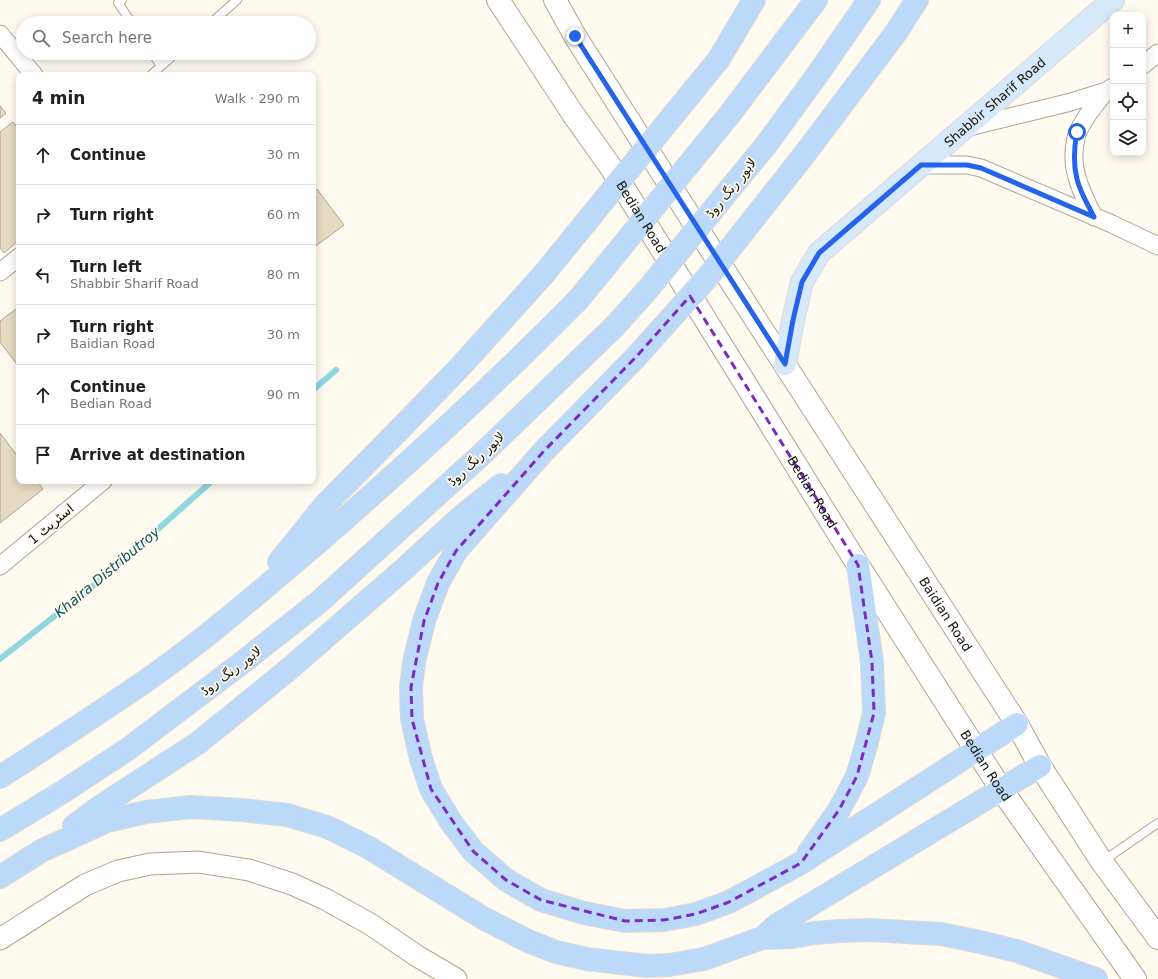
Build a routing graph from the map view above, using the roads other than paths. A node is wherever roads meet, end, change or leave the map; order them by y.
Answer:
1 (237, 0) edge
2 (498, 0) edge
3 (556, 0) edge
4 (754, 0) edge
5 (816, 0) edge
6 (869, 0) edge
7 (916, 0) edge
8 (1113, 0) edge
9 (118, 1) edge
10 (128, 16) edge
11 (219, 16) edge
12 (0, 34) edge
13 (16, 53) edge
14 (1158, 53) edge
15 (22, 60) edge
16 (157, 60) edge
17 (168, 60) edge
18 (1146, 63) edge
19 (161, 66) junction
20 (32, 72) edge
21 (154, 72) edge
22 (1109, 89) edge
23 (964, 129) junction
24 (921, 165) junction
25 (1094, 217) junction
26 (1158, 246) edge
27 (16, 259) edge
28 (0, 272) edge
29 (785, 364) junction
30 (543, 452) junction
31 (99, 484) edge
32 (858, 565) junction
33 (0, 566) edge
34 (246, 604) junction
35 (1017, 724) junction
36 (977, 750) junction
37 (1040, 766) junction
38 (0, 776) edge
39 (1001, 789) junction
40 (1158, 822) edge
41 (0, 830) edge
42 (41, 851) junction
43 (1102, 862) junction
44 (801, 863) junction
45 (0, 878) edge
46 (762, 938) junction
47 (1158, 938) edge
48 (0, 939) edge
49 (456, 979) edge
50 (1096, 979) edge
51 (1135, 979) edge

1 - 11 lane
2 - 32 main road, Bedian Road
3 - 29 main road, Baidian Road
4 - 34 highway, bridge
5 - 34 highway, bridge
6 - 41 highway, لاہور رنگ روڈ, bridge
7 - 30 highway, bridge
8 - 23 main road, Shabbir Sharif Road
9 - 10 lane
12 - 13 street
14 - 18 street
15 - 20 street
16 - 19 lane
17 - 19 lane
19 - 21 lane
22 - 23 street
22 - 25 street
23 - 24 main road, Shabbir Sharif Road
24 - 25 street
24 - 29 main road, Shabbir Sharif Road
25 - 26 street
27 - 28 street
29 - 35 main road, Baidian Road
30 - 42 highway
30 - 44 highway
31 - 33 street, اسٹریٹ 1
32 - 36 main road, Bedian Road
32 - 44 highway
34 - 38 highway
35 - 36 highway
35 - 37 main road, Baidian Road
36 - 39 main road, Bedian Road
36 - 44 highway
37 - 39 highway
37 - 43 main road, Baidian Road
39 - 46 highway
39 - 51 main road, Bedian Road
40 - 43 lane
42 - 45 highway
42 - 46 highway
43 - 47 main road, Baidian Road
46 - 50 highway
48 - 49 street

